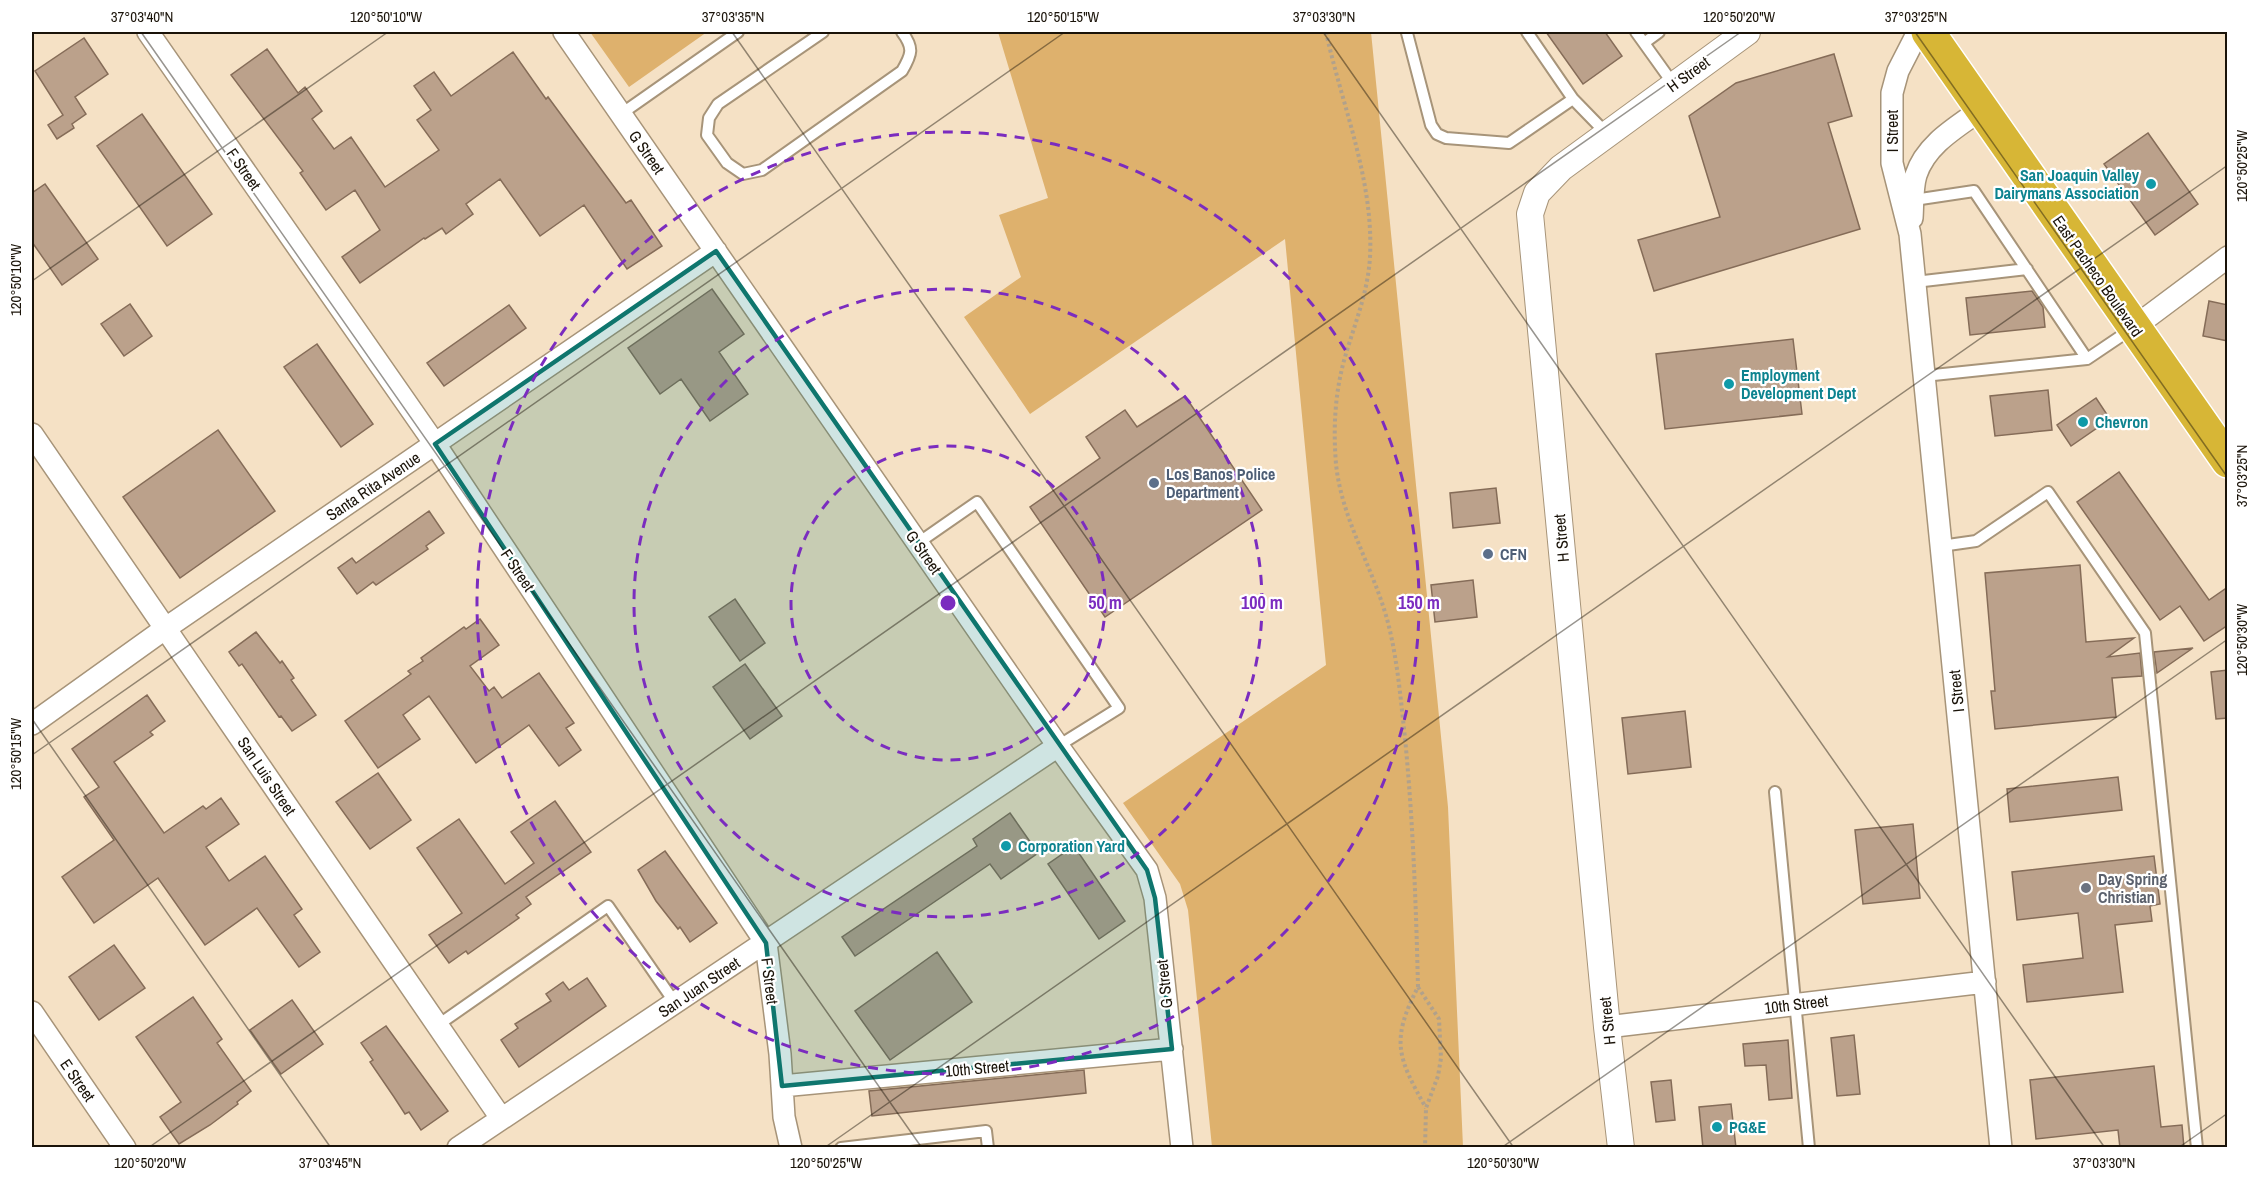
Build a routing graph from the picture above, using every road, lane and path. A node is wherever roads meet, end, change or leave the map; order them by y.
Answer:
1 (148, 32) edge
2 (564, 32) edge
3 (738, 32) edge
4 (823, 32) edge
5 (902, 32) edge
6 (1326, 32) edge
7 (1527, 32) edge
8 (1636, 32) edge
9 (1659, 32) edge
10 (1747, 32) edge
11 (1918, 32) edge
12 (1928, 32) edge
13 (1407, 33) edge
14 (1644, 43) junction
15 (1674, 85) junction
16 (1573, 99) junction
17 (1982, 109) junction
18 (621, 114) junction
19 (1607, 134) junction
20 (1914, 200) junction
21 (1910, 234) junction
22 (716, 251) junction
23 (2228, 257) edge
24 (2027, 269) junction
25 (1915, 282) junction
26 (2133, 328) junction
27 (2087, 359) junction
28 (1924, 376) junction
29 (32, 434) edge
30 (435, 444) junction
31 (2228, 461) edge
32 (918, 543) junction
33 (1941, 546) junction
34 (166, 628) junction
35 (32, 724) edge
36 (1058, 746) junction
37 (1775, 792) dead end
38 (766, 943) junction
39 (1985, 982) junction
40 (1418, 987) junction
41 (675, 1003) junction
42 (1795, 1004) junction
43 (32, 1012) edge
44 (438, 1025) junction
45 (1607, 1027) junction
46 (1172, 1049) junction
47 (782, 1086) junction
48 (1426, 1108) junction
49 (501, 1118) junction
50 (125, 1148) edge
51 (458, 1148) edge
52 (791, 1148) edge
53 (841, 1148) edge
54 (988, 1148) edge
55 (1182, 1148) edge
56 (1425, 1148) edge
57 (1621, 1148) edge
58 (1809, 1148) edge
59 (2001, 1148) edge
60 (2197, 1148) edge

1 - 30 street, F Street
2 - 18 street, G Street
3 - 18 lane
4 - 5 lane
6 - 40 path
7 - 16 lane
8 - 14 lane
9 - 14 lane
10 - 15 street, H Street
11 - 21 street, I Street
12 - 17 highway, East Pacheco Boulevard
13 - 16 lane
14 - 15 lane
15 - 19 street, H Street
16 - 19 lane
17 - 20 street, I Street
17 - 26 highway, East Pacheco Boulevard
18 - 22 street, G Street
19 - 45 street, H Street
20 - 21 street, I Street
20 - 24 lane
21 - 25 street, I Street
22 - 30 street, Santa Rita Avenue
22 - 32 street, G Street
23 - 26 street
24 - 25 lane
24 - 27 lane
25 - 28 street, I Street
26 - 27 lane
26 - 31 highway, East Pacheco Boulevard
27 - 28 lane
28 - 33 street, I Street
29 - 34 street, San Luis Street
30 - 34 street, Santa Rita Avenue
30 - 38 street, F Street
32 - 36 street, G Street
32 - 36 lane
33 - 39 street, I Street
33 - 60 lane
34 - 35 street, Santa Rita Avenue
34 - 44 street, San Luis Street
36 - 38 street, San Juan Street
36 - 46 street, G Street
37 - 42 lane
38 - 41 street, San Juan Street
38 - 47 street, F Street
39 - 42 street, 10th Street
39 - 59 street, I Street
40 - 48 path
40 - 48 path
41 - 44 lane
41 - 49 street, San Juan Street
42 - 45 street, 10th Street
42 - 58 lane
43 - 50 street, E Street
44 - 49 street, San Luis Street
45 - 57 street, H Street
46 - 47 street, 10th Street
46 - 55 street, G Street
47 - 52 street, F Street
48 - 56 path
49 - 51 street, San Juan Street
53 - 54 lane

